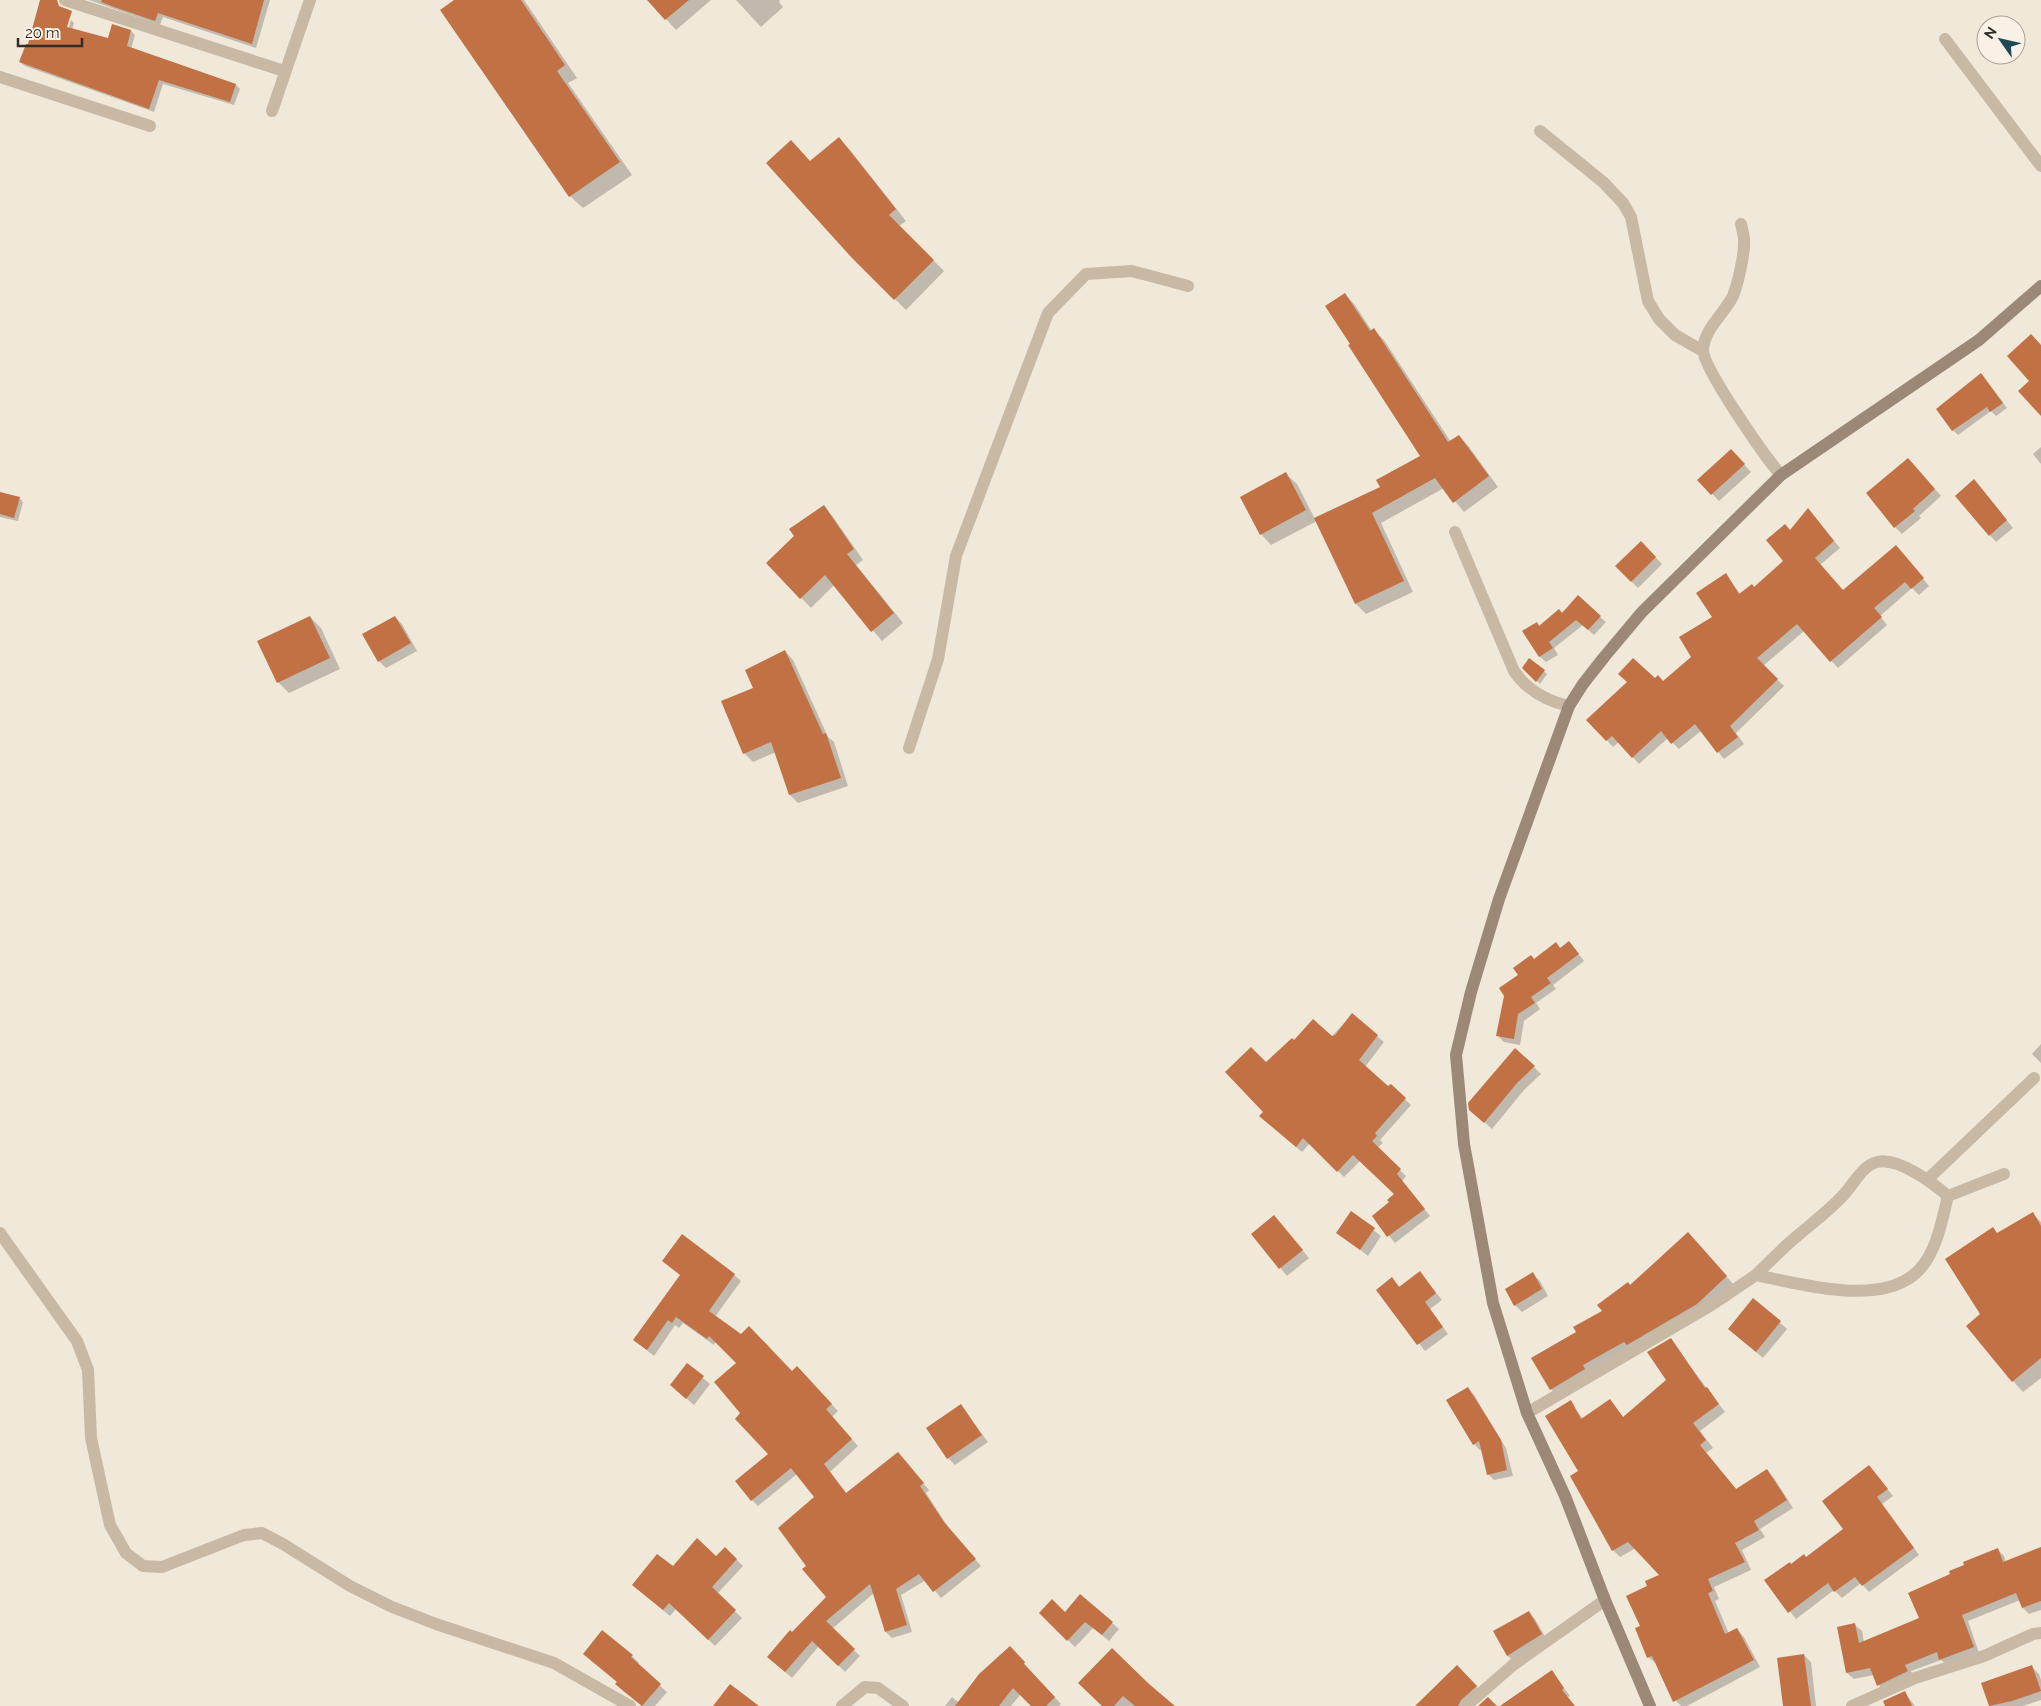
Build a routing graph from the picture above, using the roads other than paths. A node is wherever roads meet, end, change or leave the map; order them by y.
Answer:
1 (65, 0) edge
2 (310, 0) edge
3 (1944, 39) dead end
4 (284, 71) junction
5 (0, 77) edge
6 (272, 111) dead end
7 (150, 126) dead end
8 (1540, 131) dead end
9 (2041, 166) edge
10 (1741, 224) dead end
11 (1188, 286) dead end
12 (2041, 286) edge
13 (1703, 351) junction
14 (1781, 475) junction
15 (1455, 532) dead end
16 (1570, 706) junction
17 (909, 748) dead end
18 (2034, 1078) dead end
19 (2004, 1174) dead end
20 (1928, 1179) junction
21 (1948, 1196) junction
22 (0, 1233) edge
23 (1756, 1275) junction
24 (1527, 1413) junction
25 (1605, 1600) junction
26 (2041, 1633) edge
27 (630, 1706) edge
28 (842, 1706) edge
29 (903, 1706) edge
30 (1466, 1706) edge
31 (1650, 1706) edge
32 (1852, 1706) edge

1 - 4 street
2 - 4 street
3 - 9 street
4 - 6 street
5 - 7 street
8 - 13 street
10 - 13 street
11 - 17 street
12 - 14 street
13 - 14 street
14 - 16 street
15 - 16 street
16 - 24 street
18 - 20 street
19 - 21 street
20 - 21 street
20 - 23 street
21 - 23 street
22 - 27 street
23 - 24 street
24 - 25 street
25 - 30 street
25 - 31 street
26 - 32 street
28 - 29 street

